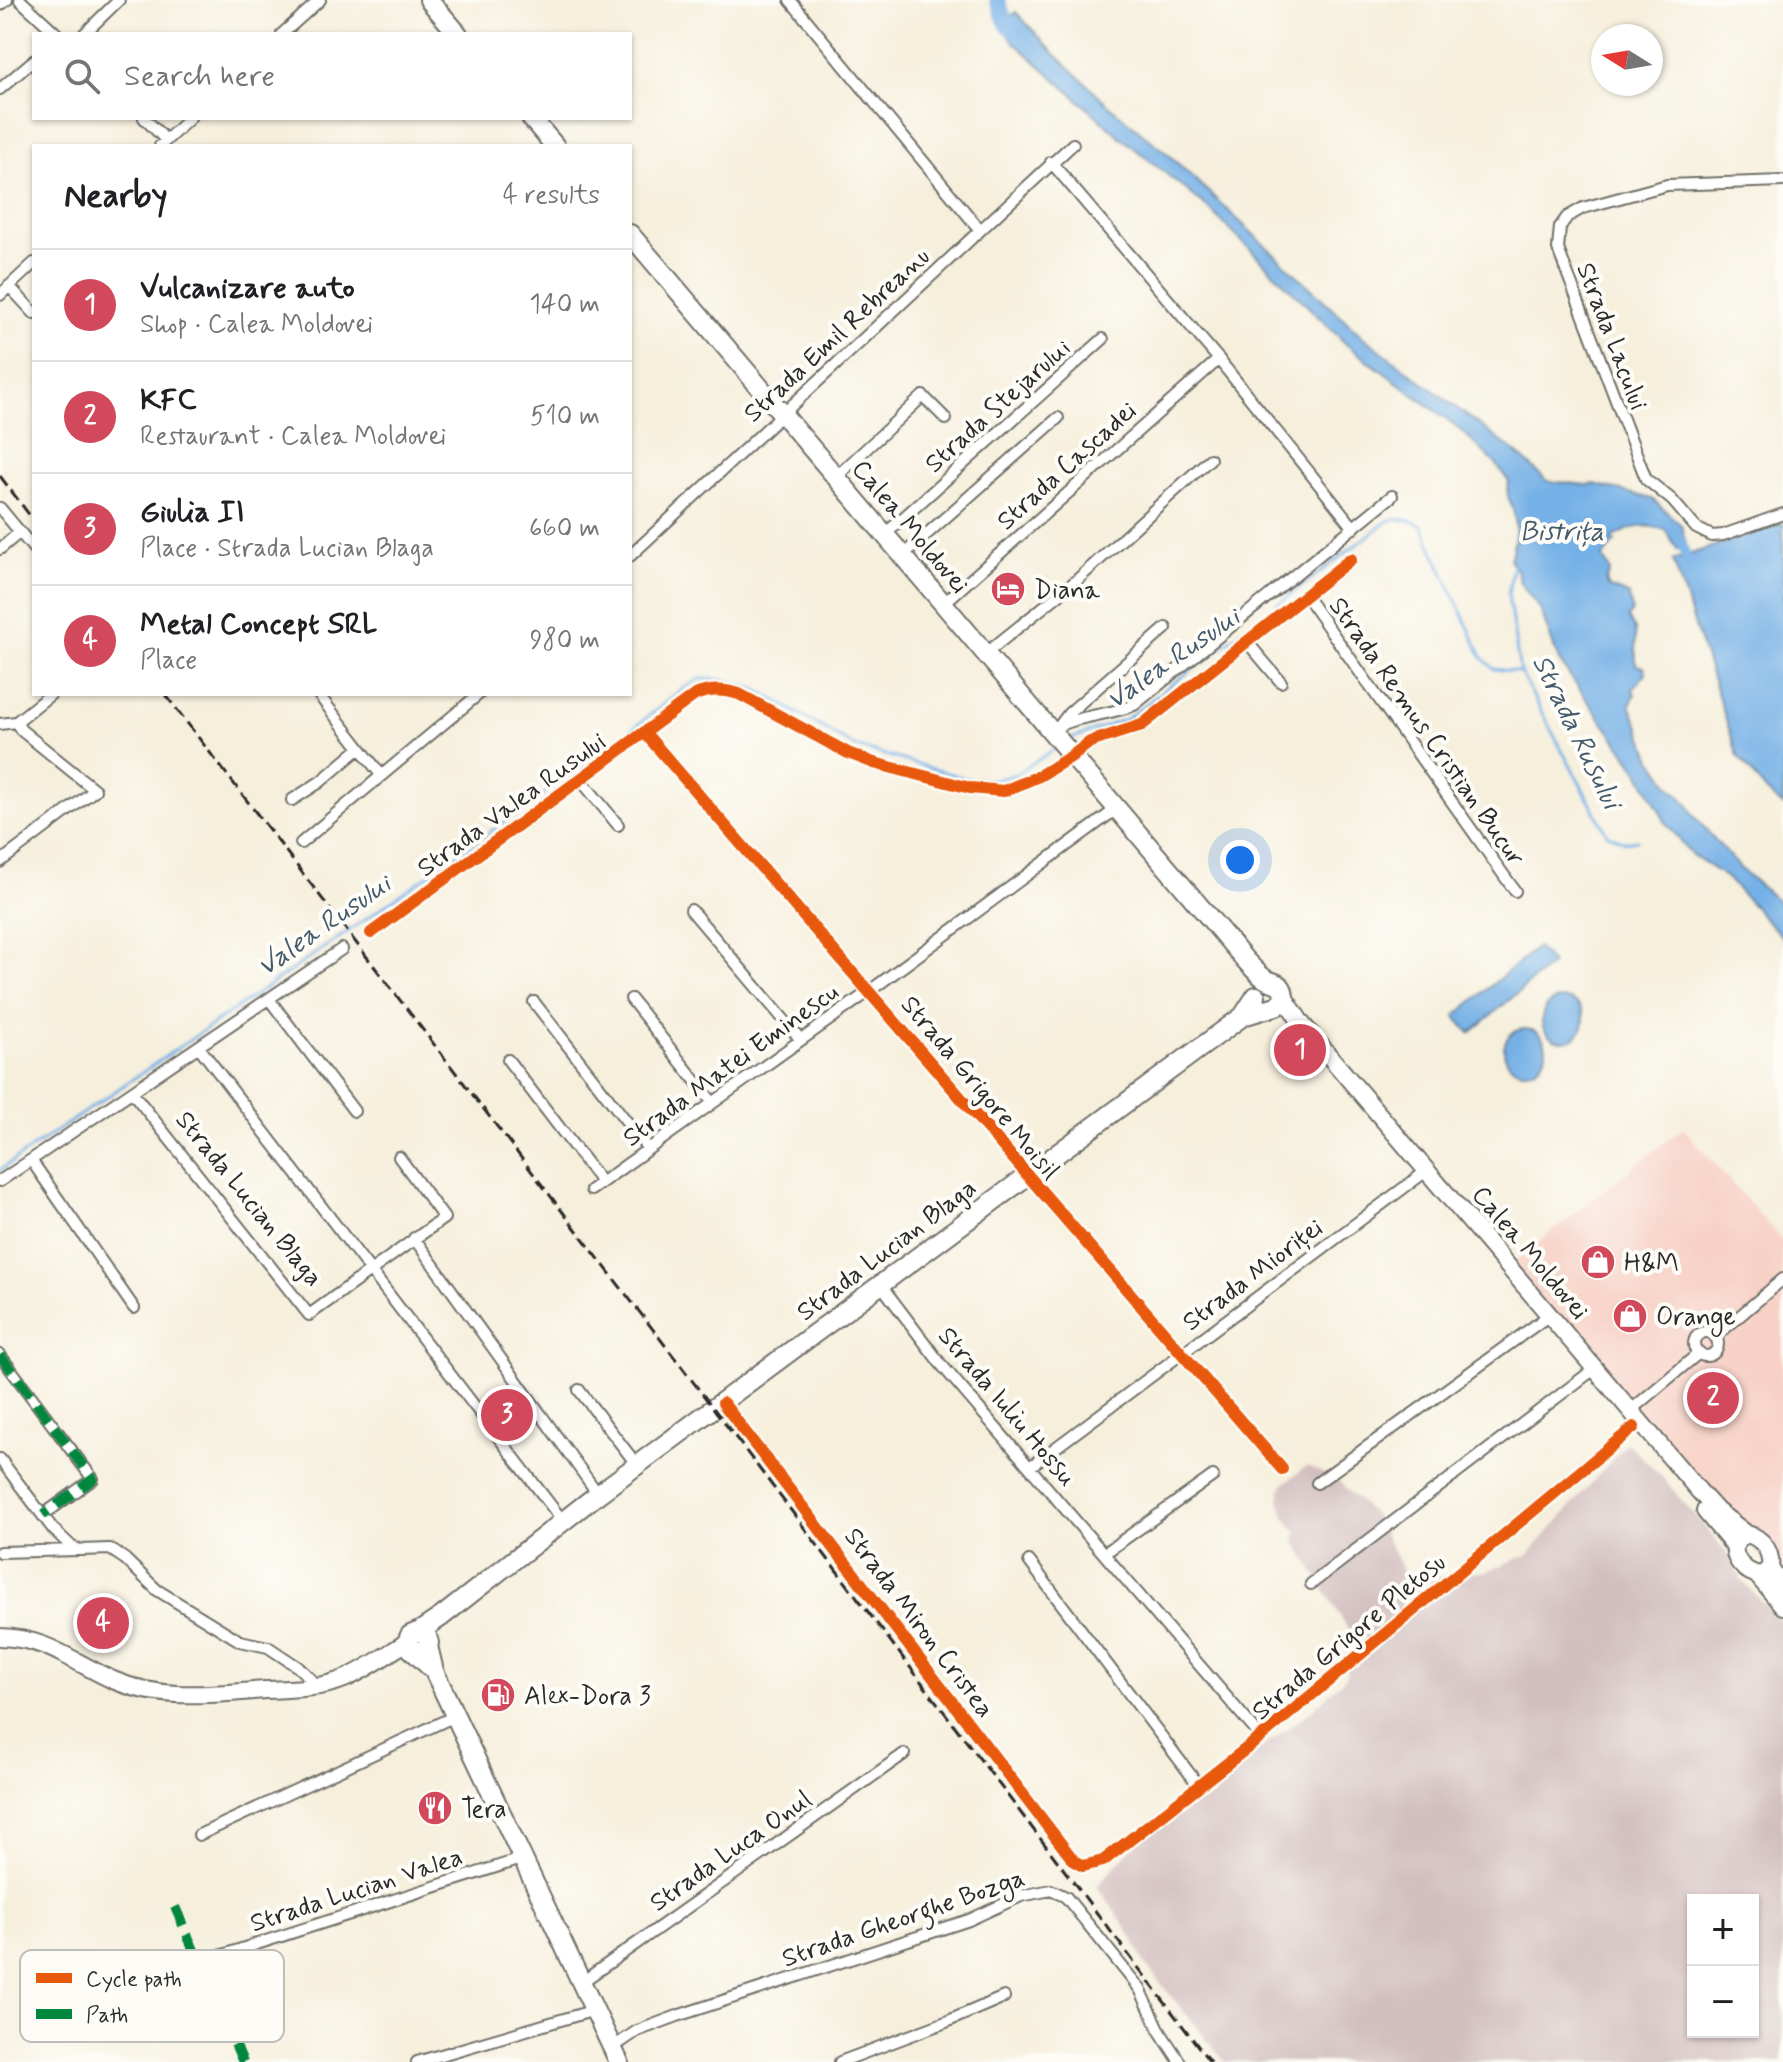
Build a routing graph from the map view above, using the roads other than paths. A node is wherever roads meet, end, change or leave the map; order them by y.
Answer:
1 (7, 0) edge
2 (20, 0) edge
3 (119, 0) edge
4 (320, 0) edge
5 (429, 0) edge
6 (790, 0) edge
7 (0, 5) edge
8 (55, 32) edge
9 (86, 32) edge
10 (284, 32) edge
11 (456, 32) edge
12 (32, 62) edge
13 (0, 89) edge
14 (146, 120) edge
15 (188, 120) edge
16 (533, 120) edge
17 (163, 143) edge
18 (553, 144) edge
19 (1073, 144) dead end
20 (1051, 162) junction
21 (1783, 181) edge
22 (980, 230) junction
23 (632, 236) edge
24 (32, 265) edge
25 (9, 286) junction
26 (0, 295) edge
27 (32, 311) edge
28 (1103, 339) dead end
29 (1219, 359) junction
30 (782, 416) junction
31 (1058, 418) dead end
32 (946, 419) dead end
33 (1210, 459) dead end
34 (836, 477) junction
35 (1392, 496) dead end
36 (0, 508) edge
37 (1783, 514) edge
38 (1354, 528) junction
39 (20, 532) junction
40 (884, 535) junction
41 (32, 547) edge
42 (0, 549) edge
43 (632, 554) edge
44 (902, 556) junction
45 (1351, 559) dead end
46 (1306, 596) junction
47 (943, 604) junction
48 (1166, 628) dead end
49 (1248, 643) junction
50 (985, 654) junction
51 (1281, 682) dead end
52 (48, 696) edge
53 (320, 696) edge
54 (474, 696) edge
55 (16, 722) junction
56 (0, 724) edge
57 (645, 733) junction
58 (1061, 740) junction
59 (360, 748) junction
60 (381, 775) junction
61 (581, 780) junction
62 (292, 800) dead end
63 (1115, 810) junction
64 (618, 825) dead end
65 (301, 843) dead end
66 (0, 862) edge
67 (1515, 891) dead end
68 (691, 910) dead end
69 (371, 933) dead end
70 (342, 949) dead end
71 (871, 990) junction
72 (1267, 997) junction
73 (269, 999) junction
74 (631, 999) dead end
75 (534, 1002) dead end
76 (801, 1040) junction
77 (199, 1047) junction
78 (508, 1060) dead end
79 (132, 1092) junction
80 (713, 1103) junction
81 (354, 1111) dead end
82 (648, 1149) junction
83 (399, 1157) dead end
84 (31, 1160) junction
85 (1421, 1175) junction
86 (1027, 1177) junction
87 (0, 1181) edge
88 (601, 1182) junction
89 (591, 1190) dead end
90 (414, 1238) junction
91 (372, 1270) junction
92 (1783, 1279) edge
93 (881, 1285) junction
94 (134, 1308) dead end
95 (1544, 1319) junction
96 (1715, 1337) junction
97 (1699, 1353) junction
98 (1182, 1354) junction
99 (0, 1355) edge
100 (1589, 1373) junction
101 (579, 1390) dead end
102 (723, 1403) junction
103 (1631, 1410) junction
104 (1634, 1427) junction
105 (0, 1459) edge
106 (637, 1465) junction
107 (1031, 1466) junction
108 (1282, 1469) dead end
109 (1213, 1476) dead end
110 (1317, 1483) dead end
111 (598, 1494) junction
112 (43, 1515) junction
113 (562, 1520) junction
114 (1740, 1540) junction
115 (80, 1550) junction
116 (0, 1552) edge
117 (1105, 1553) junction
118 (1029, 1561) dead end
119 (1764, 1572) junction
120 (1311, 1584) dead end
121 (1783, 1588) edge
122 (1783, 1606) edge
123 (0, 1637) edge
124 (415, 1644) junction
125 (317, 1685) junction
126 (455, 1716) junction
127 (1261, 1737) junction
128 (904, 1754) dead end
129 (1199, 1786) junction
130 (199, 1835) dead end
131 (524, 1858) junction
132 (1083, 1866) joint
133 (238, 1950) edge
134 (582, 1982) junction
135 (1004, 1997) dead end
136 (595, 2010) junction
137 (615, 2055) edge
138 (417, 2062) edge
139 (840, 2062) edge
140 (1180, 2062) edge

1 - 7 street
2 - 8 street
3 - 9 street
4 - 10 street
5 - 11 highway
6 - 22 street
12 - 13 street
14 - 17 street
15 - 17 street
16 - 18 highway
19 - 20 street, Strada Emil Rebreanu
20 - 22 street, Strada Emil Rebreanu
20 - 29 street
21 - 37 street, Strada Lacului
22 - 30 street, Strada Emil Rebreanu
23 - 30 highway, Calea Moldovei
24 - 25 street
25 - 26 street
25 - 27 street
28 - 40 street, Strada Stejarului
29 - 38 street
29 - 47 street, Strada Cascadei
30 - 34 highway, Calea Moldovei
30 - 43 street, Strada Emil Rebreanu
31 - 44 street, Strada Cascadei
32 - 34 street
33 - 50 street
34 - 40 highway, Calea Moldovei
35 - 38 street
36 - 39 street
38 - 58 street
39 - 41 street
39 - 42 street
40 - 44 highway, Calea Moldovei
44 - 47 highway, Calea Moldovei
45 - 46 street
46 - 49 street
46 - 67 street, Strada Remus Cristian Bucur
47 - 50 highway, Calea Moldovei
48 - 58 street
49 - 51 street
49 - 58 street
50 - 58 highway, Calea Moldovei
52 - 55 street
53 - 59 street
54 - 60 street
55 - 56 street
55 - 66 street
57 - 58 street, Strada Valea Rusului
57 - 61 street, Strada Valea Rusului
57 - 71 street, Strada Grigore Moisil
58 - 63 highway, Calea Moldovei
59 - 60 street
59 - 62 street
60 - 65 street
61 - 64 street
61 - 69 street, Strada Valea Rusului
63 - 71 street, Strada Matei Eminescu
63 - 72 highway, Calea Moldovei
68 - 76 street
70 - 73 street
71 - 76 street, Strada Matei Eminescu
71 - 86 street, Strada Grigore Moisil
72 - 85 main road, Calea Moldovei
72 - 86 highway, Strada Lucian Blaga
72 - 103 main road, Calea Moldovei
73 - 77 street
73 - 81 street
74 - 80 street
75 - 82 street
76 - 80 street, Strada Matei Eminescu
77 - 79 street
77 - 91 street, Strada Lucian Blaga
78 - 88 street
79 - 84 street
79 - 91 street, Strada Lucian Blaga
80 - 82 street, Strada Matei Eminescu
82 - 88 street, Strada Matei Eminescu
83 - 90 street, Strada Lucian Blaga
84 - 87 street
84 - 94 street
85 - 95 main road, Calea Moldovei
85 - 98 street, Strada Mioriței
86 - 93 highway, Strada Lucian Blaga
86 - 98 street, Strada Grigore Moisil
88 - 89 street, Strada Matei Eminescu
90 - 91 street, Strada Lucian Blaga
90 - 111 street
91 - 113 street, Strada Lucian Blaga
92 - 96 street
93 - 102 highway, Strada Lucian Blaga
93 - 107 street, Strada Iuliu Hossu
95 - 100 main road, Calea Moldovei
95 - 110 street
96 - 97 street
96 - 97 street
97 - 103 street
98 - 107 street, Strada Mioriței
98 - 108 street, Strada Grigore Moisil
99 - 112 street
100 - 104 main road, Calea Moldovei
100 - 120 street
101 - 106 street
102 - 106 highway, Strada Lucian Blaga
102 - 132 street, Strada Miron Cristea
103 - 114 main road, Calea Moldovei
104 - 114 main road, Calea Moldovei
104 - 127 street, Strada Grigore Pletosu
105 - 112 street
106 - 111 highway, Strada Lucian Blaga
107 - 117 street, Strada Iuliu Hossu
109 - 117 street
111 - 113 highway, Strada Lucian Blaga
112 - 115 street
113 - 124 highway, Strada Lucian Blaga
114 - 119 main road
114 - 119 main road
115 - 116 street
115 - 125 street
117 - 127 street, Strada Iuliu Hossu
118 - 129 street
119 - 121 main road
119 - 122 main road
123 - 125 main road
124 - 125 main road
124 - 126 highway
126 - 130 street
126 - 131 highway
127 - 129 street, Strada Grigore Pletosu
128 - 134 street, Strada Luca Onul
129 - 132 street, Strada Grigore Pletosu
131 - 133 street, Strada Lucian Valea
131 - 134 highway
134 - 136 highway
135 - 139 street
136 - 137 highway
136 - 138 street
137 - 140 street, Strada Gheorghe Bozga

